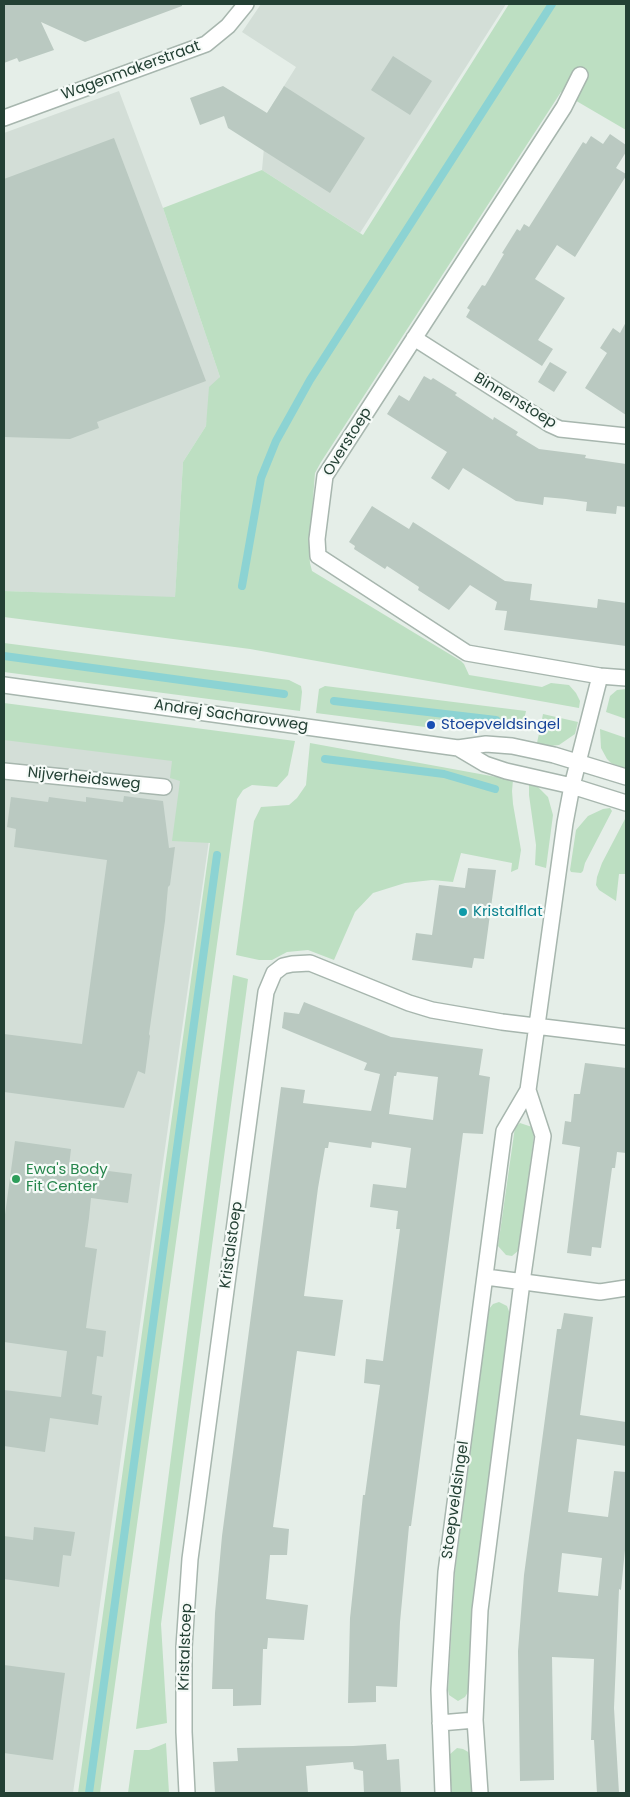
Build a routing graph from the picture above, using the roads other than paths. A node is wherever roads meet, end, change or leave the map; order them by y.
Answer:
1 (246, 4) edge
2 (580, 75) dead end
3 (4, 118) edge
4 (414, 338) junction
5 (626, 436) edge
6 (600, 676) junction
7 (626, 678) edge
8 (4, 686) edge
9 (458, 748) junction
10 (579, 761) junction
11 (4, 771) edge
12 (626, 777) edge
13 (572, 786) junction
14 (164, 787) dead end
15 (626, 803) edge
16 (538, 1027) junction
17 (626, 1037) edge
18 (528, 1090) junction
19 (486, 1277) junction
20 (522, 1282) junction
21 (626, 1288) edge
22 (475, 1720) junction
23 (440, 1724) junction
24 (187, 1793) edge
25 (443, 1793) edge
26 (480, 1793) edge

1 - 3 street, Wagenmakerstraat
2 - 4 street, Overstoep
4 - 5 street, Binnenstoep
4 - 6 street, Overstoep
6 - 7 street, Overstoep
6 - 10 street
8 - 9 street, Andrej Sacharovweg
9 - 10 street, Andrej Sacharovweg
9 - 13 street, Andrej Sacharovweg
10 - 12 street, Andrej Sacharovweg
10 - 13 street
11 - 14 street, Nijverheidsweg
13 - 15 street, Andrej Sacharovweg
13 - 16 street, Stoepveldsingel
16 - 17 street, Kristalstoep
16 - 18 street, Stoepveldsingel
16 - 24 street, Kristalstoep
18 - 19 street, Stoepveldsingel
18 - 20 street, Stoepveldsingel
19 - 20 street
19 - 23 street, Stoepveldsingel
20 - 21 street
20 - 22 street, Stoepveldsingel
22 - 23 street
22 - 26 street, Stoepveldsingel
23 - 25 street, Stoepveldsingel

